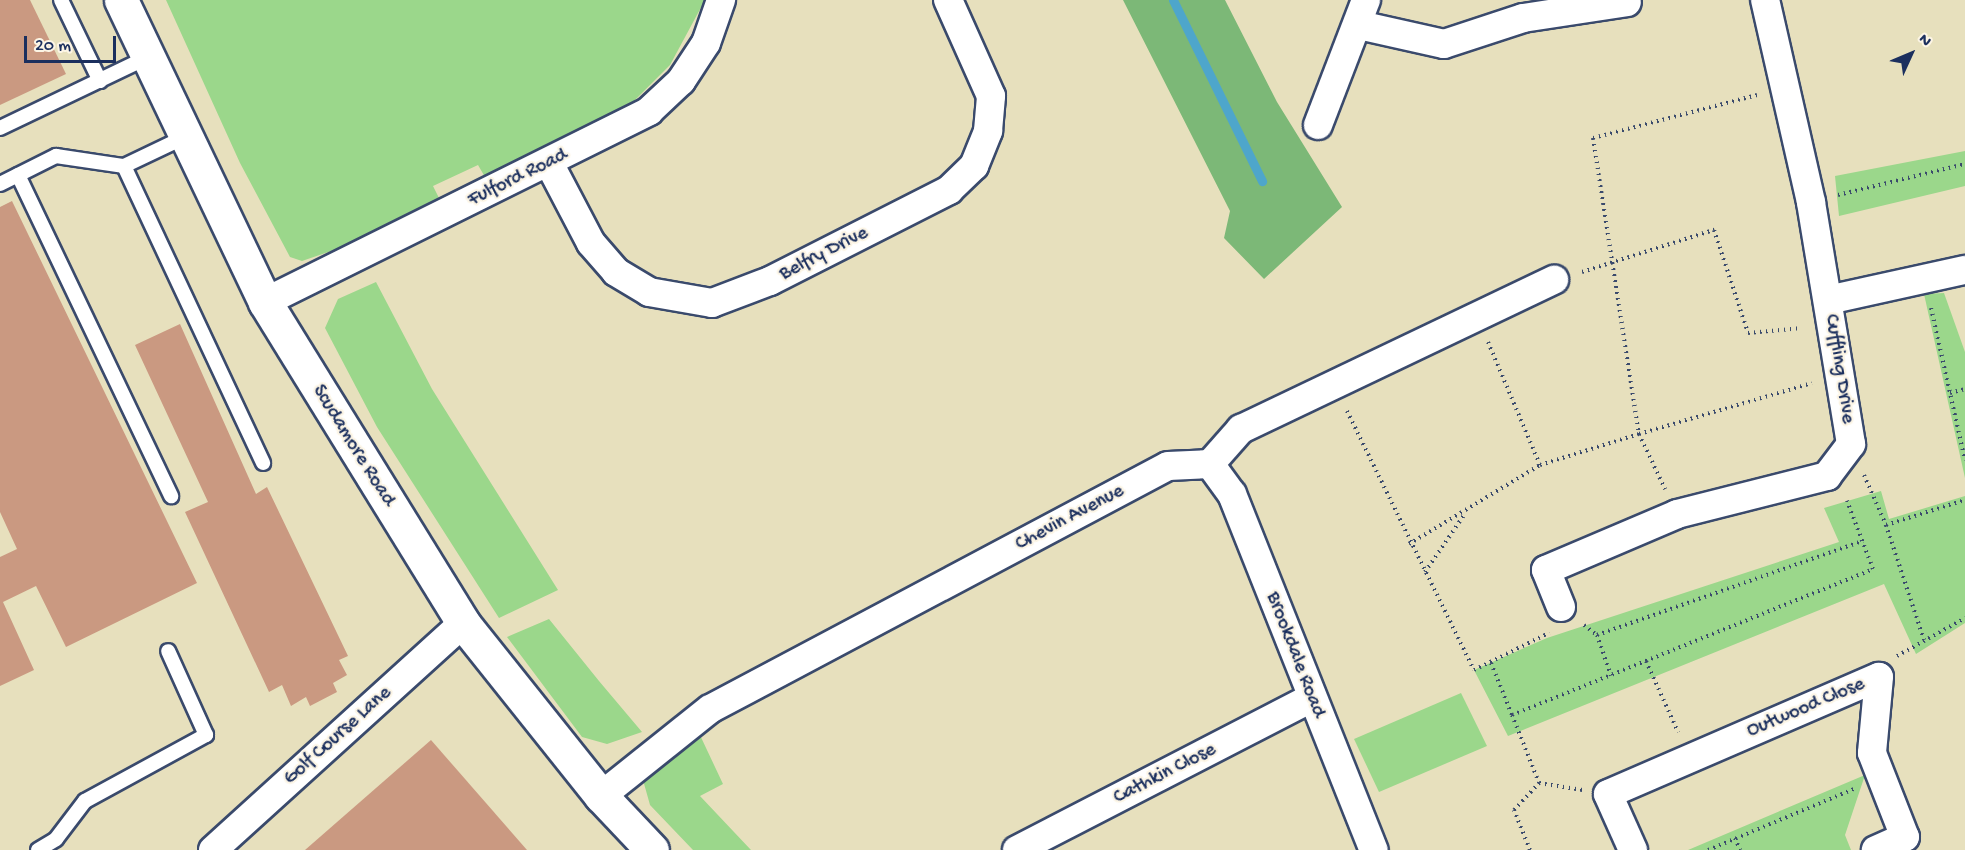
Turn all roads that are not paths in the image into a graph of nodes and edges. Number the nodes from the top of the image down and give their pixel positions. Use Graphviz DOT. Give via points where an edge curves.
graph roads {
  1 [pos="61,0"];
  2 [pos="121,0"];
  3 [pos="721,0"];
  4 [pos="948,0"];
  5 [pos="1764,0"];
  6 [pos="1627,2"];
  7 [pos="1362,13"];
  8 [pos="148,57"];
  9 [pos="100,81"];
  10 [pos="1318,125"];
  11 [pos="0,128"];
  12 [pos="187,136"];
  13 [pos="549,163"];
  14 [pos="124,166"];
  15 [pos="18,175"];
  16 [pos="0,183"];
  17 [pos="1965,270"];
  18 [pos="1554,280"];
  19 [pos="265,302"];
  20 [pos="1830,313"];
  21 [pos="263,463"];
  22 [pos="1210,464"];
  23 [pos="171,496"];
  24 [pos="1561,607"];
  25 [pos="463,623"];
  26 [pos="168,651"];
  27 [pos="1312,698"];
  28 [pos="601,796"];
  29 [pos="38,850"];
  30 [pos="213,850"];
  31 [pos="652,850"];
  32 [pos="1017,850"];
  33 [pos="1374,850"];
  34 [pos="1633,850"];
  35 [pos="1876,850"];
  1 -- 9 [label="lane"];
  2 -- 8 [label="street, Scudamore Road"];
  3 -- 13 [label="street, Fulford Road" via="706,43 681,81 649,111"];
  4 -- 13 [label="street, Belfry Drive" via="991,96 988,131 974,166 949,190 770,281 712,303 650,292 616,272 591,243"];
  5 -- 20 [label="street, Cuffling Drive" via="1811,202"];
  6 -- 7 [label="street" via="1524,18 1443,44"];
  7 -- 10 [label="street"];
  8 -- 9 [label="lane"];
  8 -- 12 [label="street, Scudamore Road"];
  9 -- 11 [label="lane"];
  12 -- 14 [label="lane"];
  12 -- 19 [label="street, Scudamore Road"];
  13 -- 19 [label="street, Fulford Road"];
  14 -- 15 [label="lane" via="56,156"];
  14 -- 21 [label="lane"];
  15 -- 16 [label="lane"];
  15 -- 23 [label="lane"];
  17 -- 20 [label="street" via="1925,279"];
  18 -- 22 [label="street" via="1241,429"];
  19 -- 25 [label="street, Scudamore Road"];
  20 -- 24 [label="street, Cuffling Drive" via="1842,374 1847,449 1827,476 1677,514 1546,570"];
  22 -- 27 [label="street, Brookdale Road" via="1232,494"];
  22 -- 28 [label="street, Chevin Avenue" via="1168,466 710,709"];
  25 -- 28 [label="street, Scudamore Road"];
  25 -- 30 [label="street, Golf Course Lane"];
  26 -- 29 [label="lane" via="206,735 85,801 56,839"];
  27 -- 32 [label="street, Cathkin Close"];
  27 -- 33 [label="street, Brookdale Road"];
  28 -- 31 [label="street, Scudamore Road"];
  34 -- 35 [label="street, Outwood Close" via="1608,794 1879,677 1872,753 1905,837"];
}
